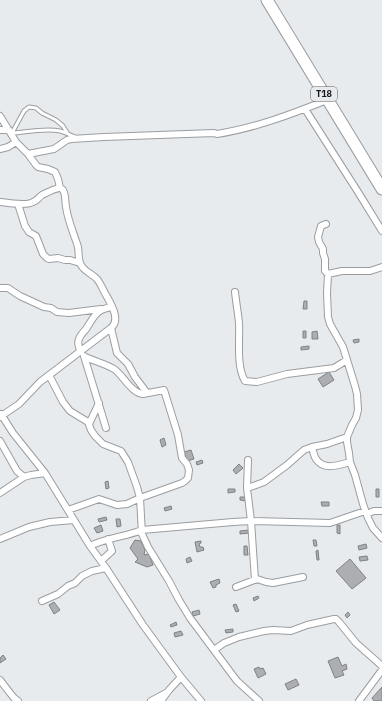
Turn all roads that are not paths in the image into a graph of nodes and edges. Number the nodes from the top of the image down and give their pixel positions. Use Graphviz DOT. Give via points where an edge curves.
graph roads {
  1 [pos="267,0"];
  2 [pos="328,100"];
  3 [pos="305,109"];
  4 [pos="0,116"];
  5 [pos="0,130"];
  6 [pos="10,132"];
  7 [pos="68,134"];
  8 [pos="78,139"];
  9 [pos="16,142"];
  10 [pos="0,149"];
  11 [pos="28,154"];
  12 [pos="60,188"];
  13 [pos="382,189"];
  14 [pos="0,202"];
  15 [pos="18,204"];
  16 [pos="326,224"];
  17 [pos="382,231"];
  18 [pos="80,263"];
  19 [pos="382,267"];
  20 [pos="328,274"];
  21 [pos="0,288"];
  22 [pos="235,292"];
  23 [pos="112,307"];
  24 [pos="101,309"];
  25 [pos="111,328"];
  26 [pos="83,353"];
  27 [pos="347,360"];
  28 [pos="49,375"];
  29 [pos="147,393"];
  30 [pos="99,403"];
  31 [pos="1,415"];
  32 [pos="89,424"];
  33 [pos="106,428"];
  34 [pos="347,437"];
  35 [pos="0,441"];
  36 [pos="312,447"];
  37 [pos="248,460"];
  38 [pos="350,462"];
  39 [pos="45,474"];
  40 [pos="24,477"];
  41 [pos="247,488"];
  42 [pos="0,493"];
  43 [pos="140,498"];
  44 [pos="68,510"];
  45 [pos="365,511"];
  46 [pos="382,511"];
  47 [pos="74,520"];
  48 [pos="251,521"];
  49 [pos="142,530"];
  50 [pos="382,538"];
  51 [pos="0,539"];
  52 [pos="108,539"];
  53 [pos="90,546"];
  54 [pos="101,560"];
  55 [pos="106,568"];
  56 [pos="303,577"];
  57 [pos="254,580"];
  58 [pos="236,587"];
  59 [pos="42,601"];
  60 [pos="214,650"];
  61 [pos="382,666"];
  62 [pos="382,670"];
  63 [pos="181,677"];
  64 [pos="0,680"];
  65 [pos="167,692"];
  66 [pos="18,701"];
  67 [pos="150,701"];
  68 [pos="161,701"];
  69 [pos="201,701"];
  70 [pos="259,701"];
  71 [pos="359,701"];
  1 -- 2 [label="highway, T18"];
  2 -- 3 [label="street"];
  2 -- 13 [label="highway, T18"];
  3 -- 8 [label="street" via="255,126 217,134"];
  3 -- 17 [label="street"];
  4 -- 6 [label="street"];
  5 -- 6 [label="street"];
  6 -- 7 [label="lane" via="52,130"];
  6 -- 7 [label="lane" via="24,111 31,107 60,123"];
  6 -- 9 [label="street"];
  7 -- 8 [label="lane"];
  8 -- 11 [label="street" via="67,140 54,149"];
  9 -- 10 [label="street"];
  9 -- 11 [label="street"];
  11 -- 12 [label="street" via="36,166 55,172"];
  12 -- 15 [label="street" via="42,195 31,204"];
  12 -- 18 [label="street" via="65,195 67,215"];
  14 -- 15 [label="street"];
  15 -- 18 [label="street" via="25,226 36,236 44,256"];
  16 -- 20 [label="street" via="321,226 318,237 323,249 325,271"];
  18 -- 23 [label="street" via="94,276"];
  19 -- 20 [label="street" via="370,271"];
  20 -- 27 [label="street" via="330,324"];
  21 -- 24 [label="street" via="8,288 57,312"];
  22 -- 27 [label="street" via="239,352 242,376 246,381 257,382 287,374 334,368"];
  23 -- 24 [label="street"];
  23 -- 25 [label="street" via="116,319 115,325"];
  24 -- 26 [label="street" via="79,338 78,343"];
  25 -- 26 [label="street"];
  25 -- 29 [label="street" via="117,353 128,364"];
  26 -- 28 [label="street"];
  26 -- 29 [label="street" via="114,369 139,394"];
  26 -- 30 [label="street"];
  27 -- 34 [label="street" via="356,386 358,410"];
  28 -- 31 [label="street" via="19,404"];
  28 -- 32 [label="street" via="70,411"];
  29 -- 43 [label="street" via="164,391 178,435 182,458 189,472 187,479 182,483"];
  30 -- 32 [label="street"];
  30 -- 33 [label="street"];
  31 -- 39 [label="street"];
  32 -- 43 [label="street" via="101,442 119,450 125,457"];
  34 -- 36 [label="street"];
  34 -- 38 [label="street"];
  35 -- 40 [label="street" via="17,471"];
  36 -- 38 [label="street" via="316,459 324,465 333,467"];
  36 -- 41 [label="street" via="304,450 264,482"];
  37 -- 41 [label="street"];
  38 -- 45 [label="street"];
  39 -- 40 [label="street"];
  39 -- 44 [label="street"];
  40 -- 42 [label="street"];
  41 -- 48 [label="street"];
  43 -- 44 [label="street" via="118,505 99,499"];
  43 -- 49 [label="street"];
  44 -- 47 [label="street"];
  45 -- 46 [label="street"];
  45 -- 48 [label="street" via="330,523"];
  45 -- 50 [label="street" via="373,528"];
  47 -- 51 [label="street" via="50,522"];
  47 -- 53 [label="street"];
  48 -- 49 [label="street"];
  48 -- 57 [label="street"];
  49 -- 52 [label="street"];
  49 -- 60 [label="street" via="148,547 179,600"];
  52 -- 53 [label="street"];
  52 -- 54 [label="street" via="112,551"];
  53 -- 54 [label="street"];
  54 -- 55 [label="street"];
  55 -- 59 [label="street" via="82,576 58,594"];
  55 -- 63 [label="street"];
  56 -- 57 [label="street" via="273,582"];
  57 -- 58 [label="street"];
  60 -- 61 [label="street" via="239,637 264,631 290,631 334,618 356,643"];
  60 -- 70 [label="street" via="237,681"];
  62 -- 71 [label="street"];
  63 -- 65 [label="street"];
  63 -- 69 [label="street"];
  64 -- 66 [label="street"];
  65 -- 67 [label="street"];
  65 -- 68 [label="street"];
}
